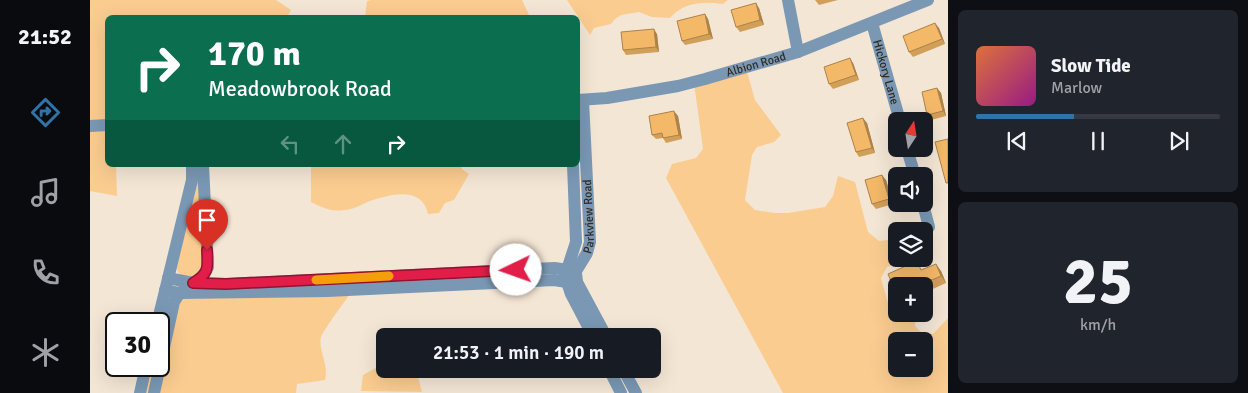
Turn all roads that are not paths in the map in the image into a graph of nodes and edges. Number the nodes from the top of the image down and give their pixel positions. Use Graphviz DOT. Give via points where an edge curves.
graph roads {
  1 [pos="788,0"];
  2 [pos="928,0"];
  3 [pos="872,23"];
  4 [pos="798,52"];
  5 [pos="580,100"];
  6 [pos="897,112"];
  7 [pos="105,125"];
  8 [pos="90,126"];
  9 [pos="192,167"];
  10 [pos="203,167"];
  11 [pos="572,167"];
  12 [pos="571,276"];
  13 [pos="193,283"];
  14 [pos="166,284"];
  15 [pos="179,293"];
  16 [pos="160,312"];
  17 [pos="589,328"];
  18 [pos="601,328"];
  19 [pos="144,377"];
  20 [pos="614,378"];
  21 [pos="628,378"];
  22 [pos="140,393"];
  23 [pos="154,393"];
  24 [pos="621,393"];
  25 [pos="636,393"];
  1 -- 4 [label="street"];
  2 -- 3 [label="street, Albion Road"];
  3 -- 4 [label="street, Albion Road"];
  3 -- 6 [label="street, Hickory Lane"];
  4 -- 5 [label="street, Albion Road" via="678,86"];
  5 -- 12 [label="street, Parkview Road" via="590,242 587,253"];
  7 -- 8 [label="street"];
  9 -- 14 [label="street" via="192,180"];
  10 -- 13 [label="street" via="208,267 204,277"];
  11 -- 12 [label="street, Parkview Road" via="576,242"];
  12 -- 13 [label="street" via="554,268"];
  12 -- 15 [label="street" via="554,280 327,291"];
  12 -- 17 [label="street"];
  12 -- 18 [label="street"];
  13 -- 14 [label="street"];
  13 -- 15 [label="street"];
  14 -- 15 [label="street"];
  14 -- 16 [label="street"];
  15 -- 23 [label="street" via="174,302"];
  19 -- 22 [label="street"];
  20 -- 24 [label="street"];
  21 -- 25 [label="street"];
}
